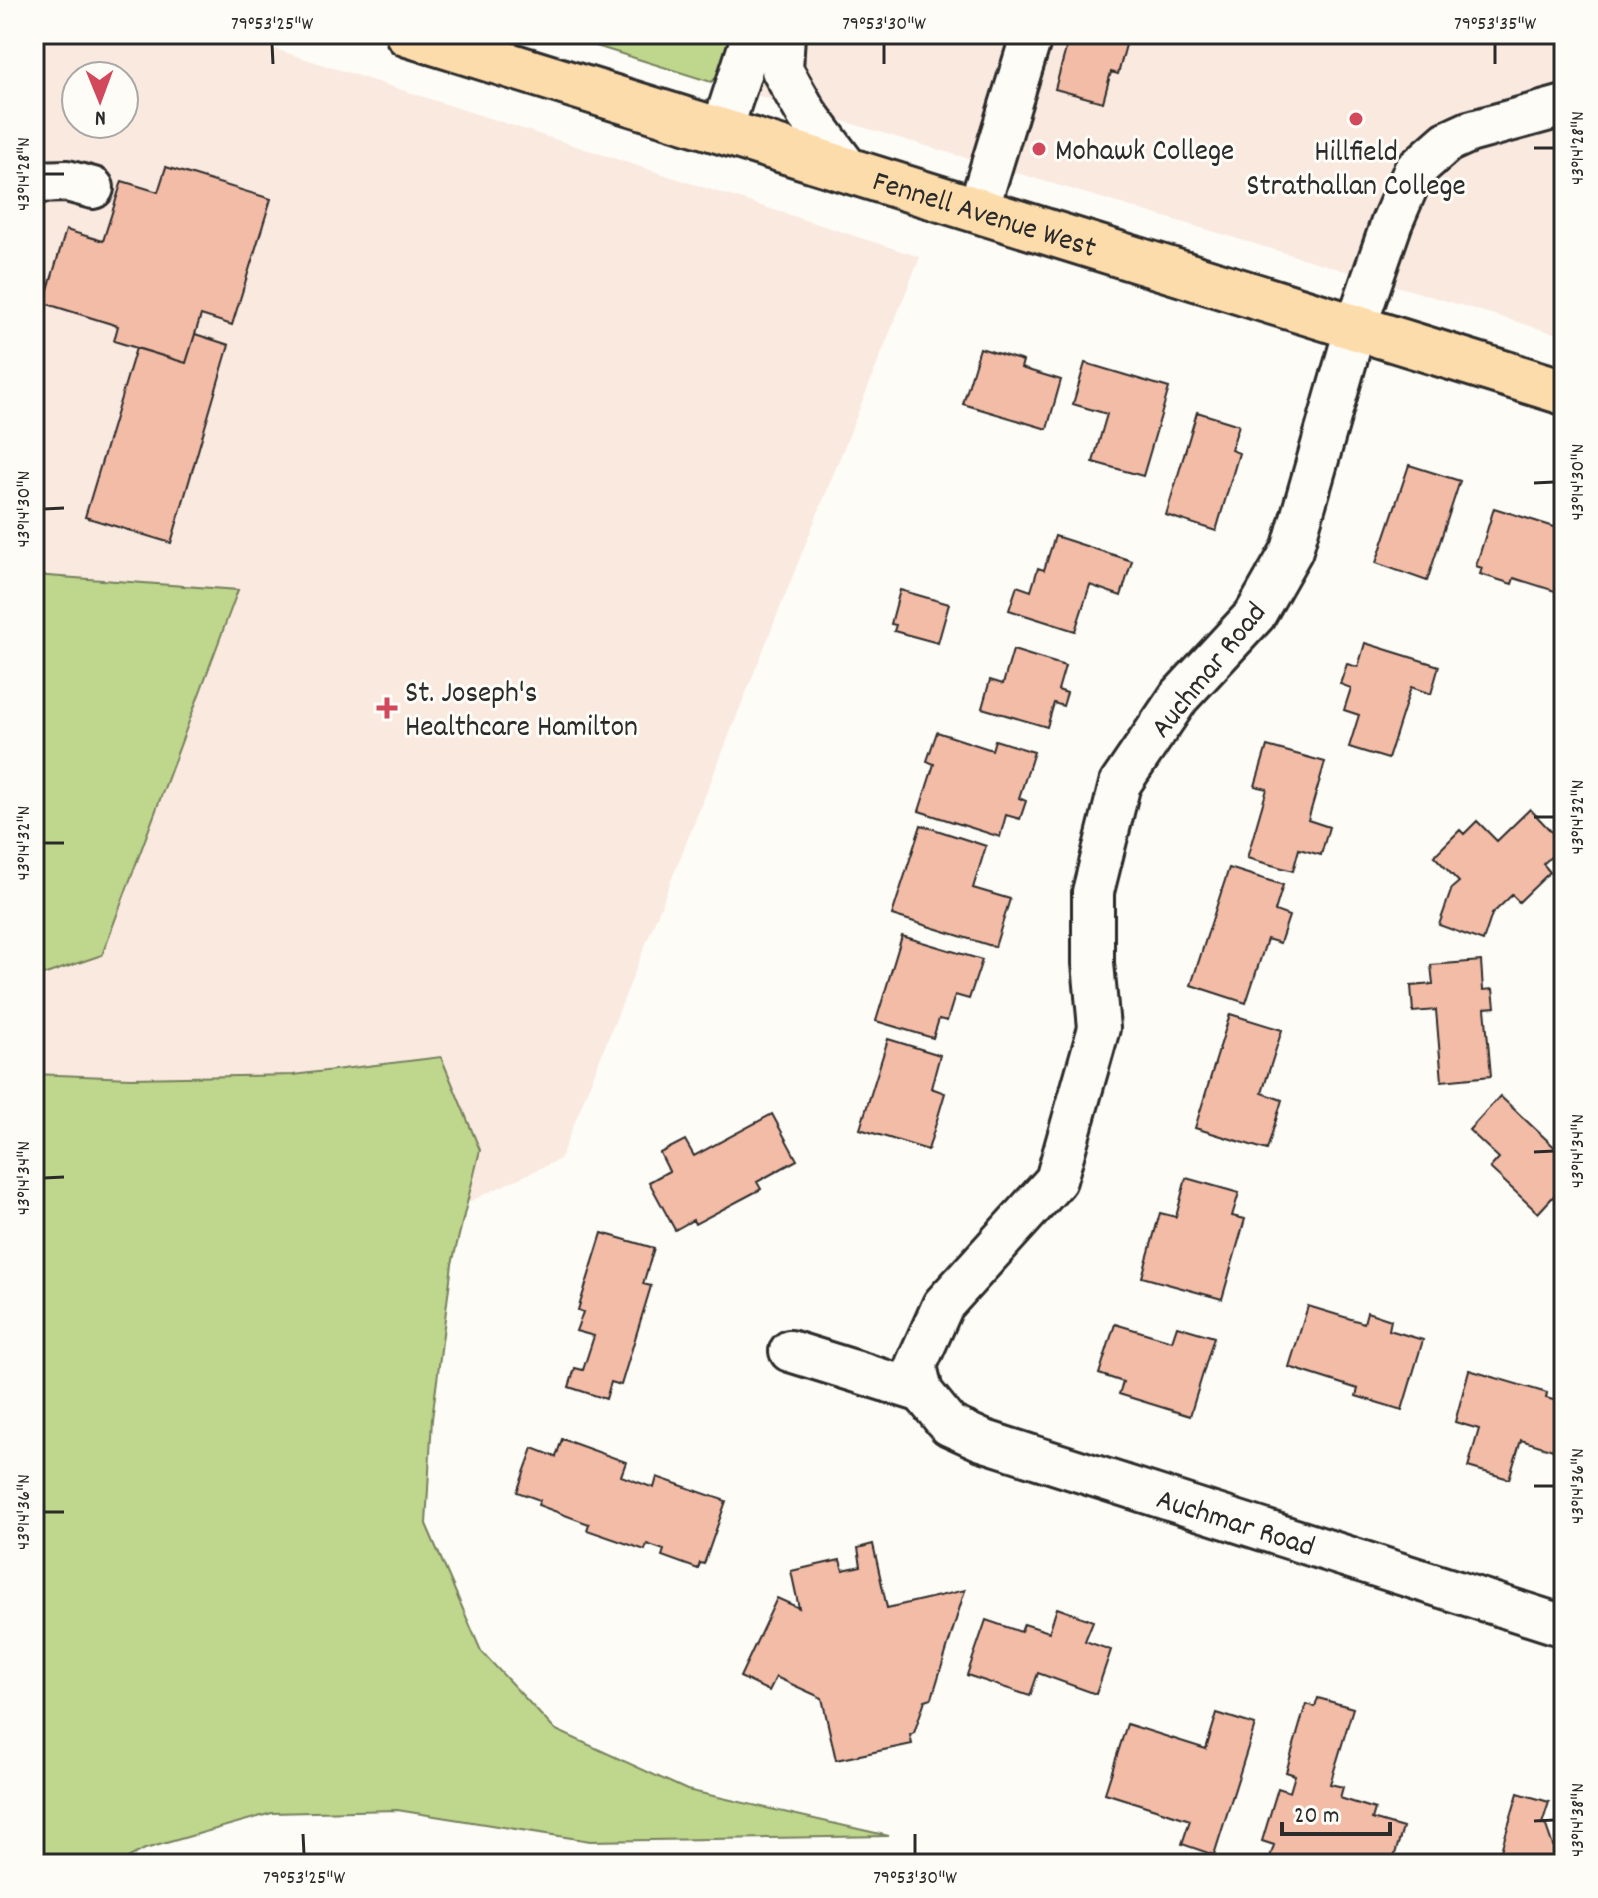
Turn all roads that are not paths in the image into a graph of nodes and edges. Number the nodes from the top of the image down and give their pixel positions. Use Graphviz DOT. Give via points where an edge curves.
graph roads {
  1 [pos="408,34"];
  2 [pos="753,34"];
  3 [pos="784,34"];
  4 [pos="1032,34"];
  5 [pos="1564,106"];
  6 [pos="722,130"];
  7 [pos="848,169"];
  8 [pos="34,182"];
  9 [pos="93,188"];
  10 [pos="978,210"];
  11 [pos="1356,326"];
  12 [pos="1564,392"];
  13 [pos="790,1351"];
  14 [pos="922,1392"];
  15 [pos="1564,1626"];
  1 -- 6 [label="main road, Fennell Avenue West"];
  2 -- 6 [label="street"];
  3 -- 7 [label="street" via="782,70"];
  4 -- 10 [label="street"];
  5 -- 11 [label="street, Auchmar Road" via="1469,132 1427,157 1403,192"];
  6 -- 7 [label="main road, Fennell Avenue West"];
  7 -- 10 [label="main road, Fennell Avenue West"];
  8 -- 9 [label="street" via="67,181"];
  10 -- 11 [label="main road, Fennell Avenue West"];
  11 -- 12 [label="main road, Fennell Avenue West"];
  11 -- 14 [label="street, Auchmar Road" via="1292,550 1255,615 1179,697 1120,784 1093,892 1099,1028 1056,1180 943,1305 916,1365"];
  13 -- 14 [label="street"];
  14 -- 15 [label="street, Auchmar Road" via="949,1425 982,1440"];
}
